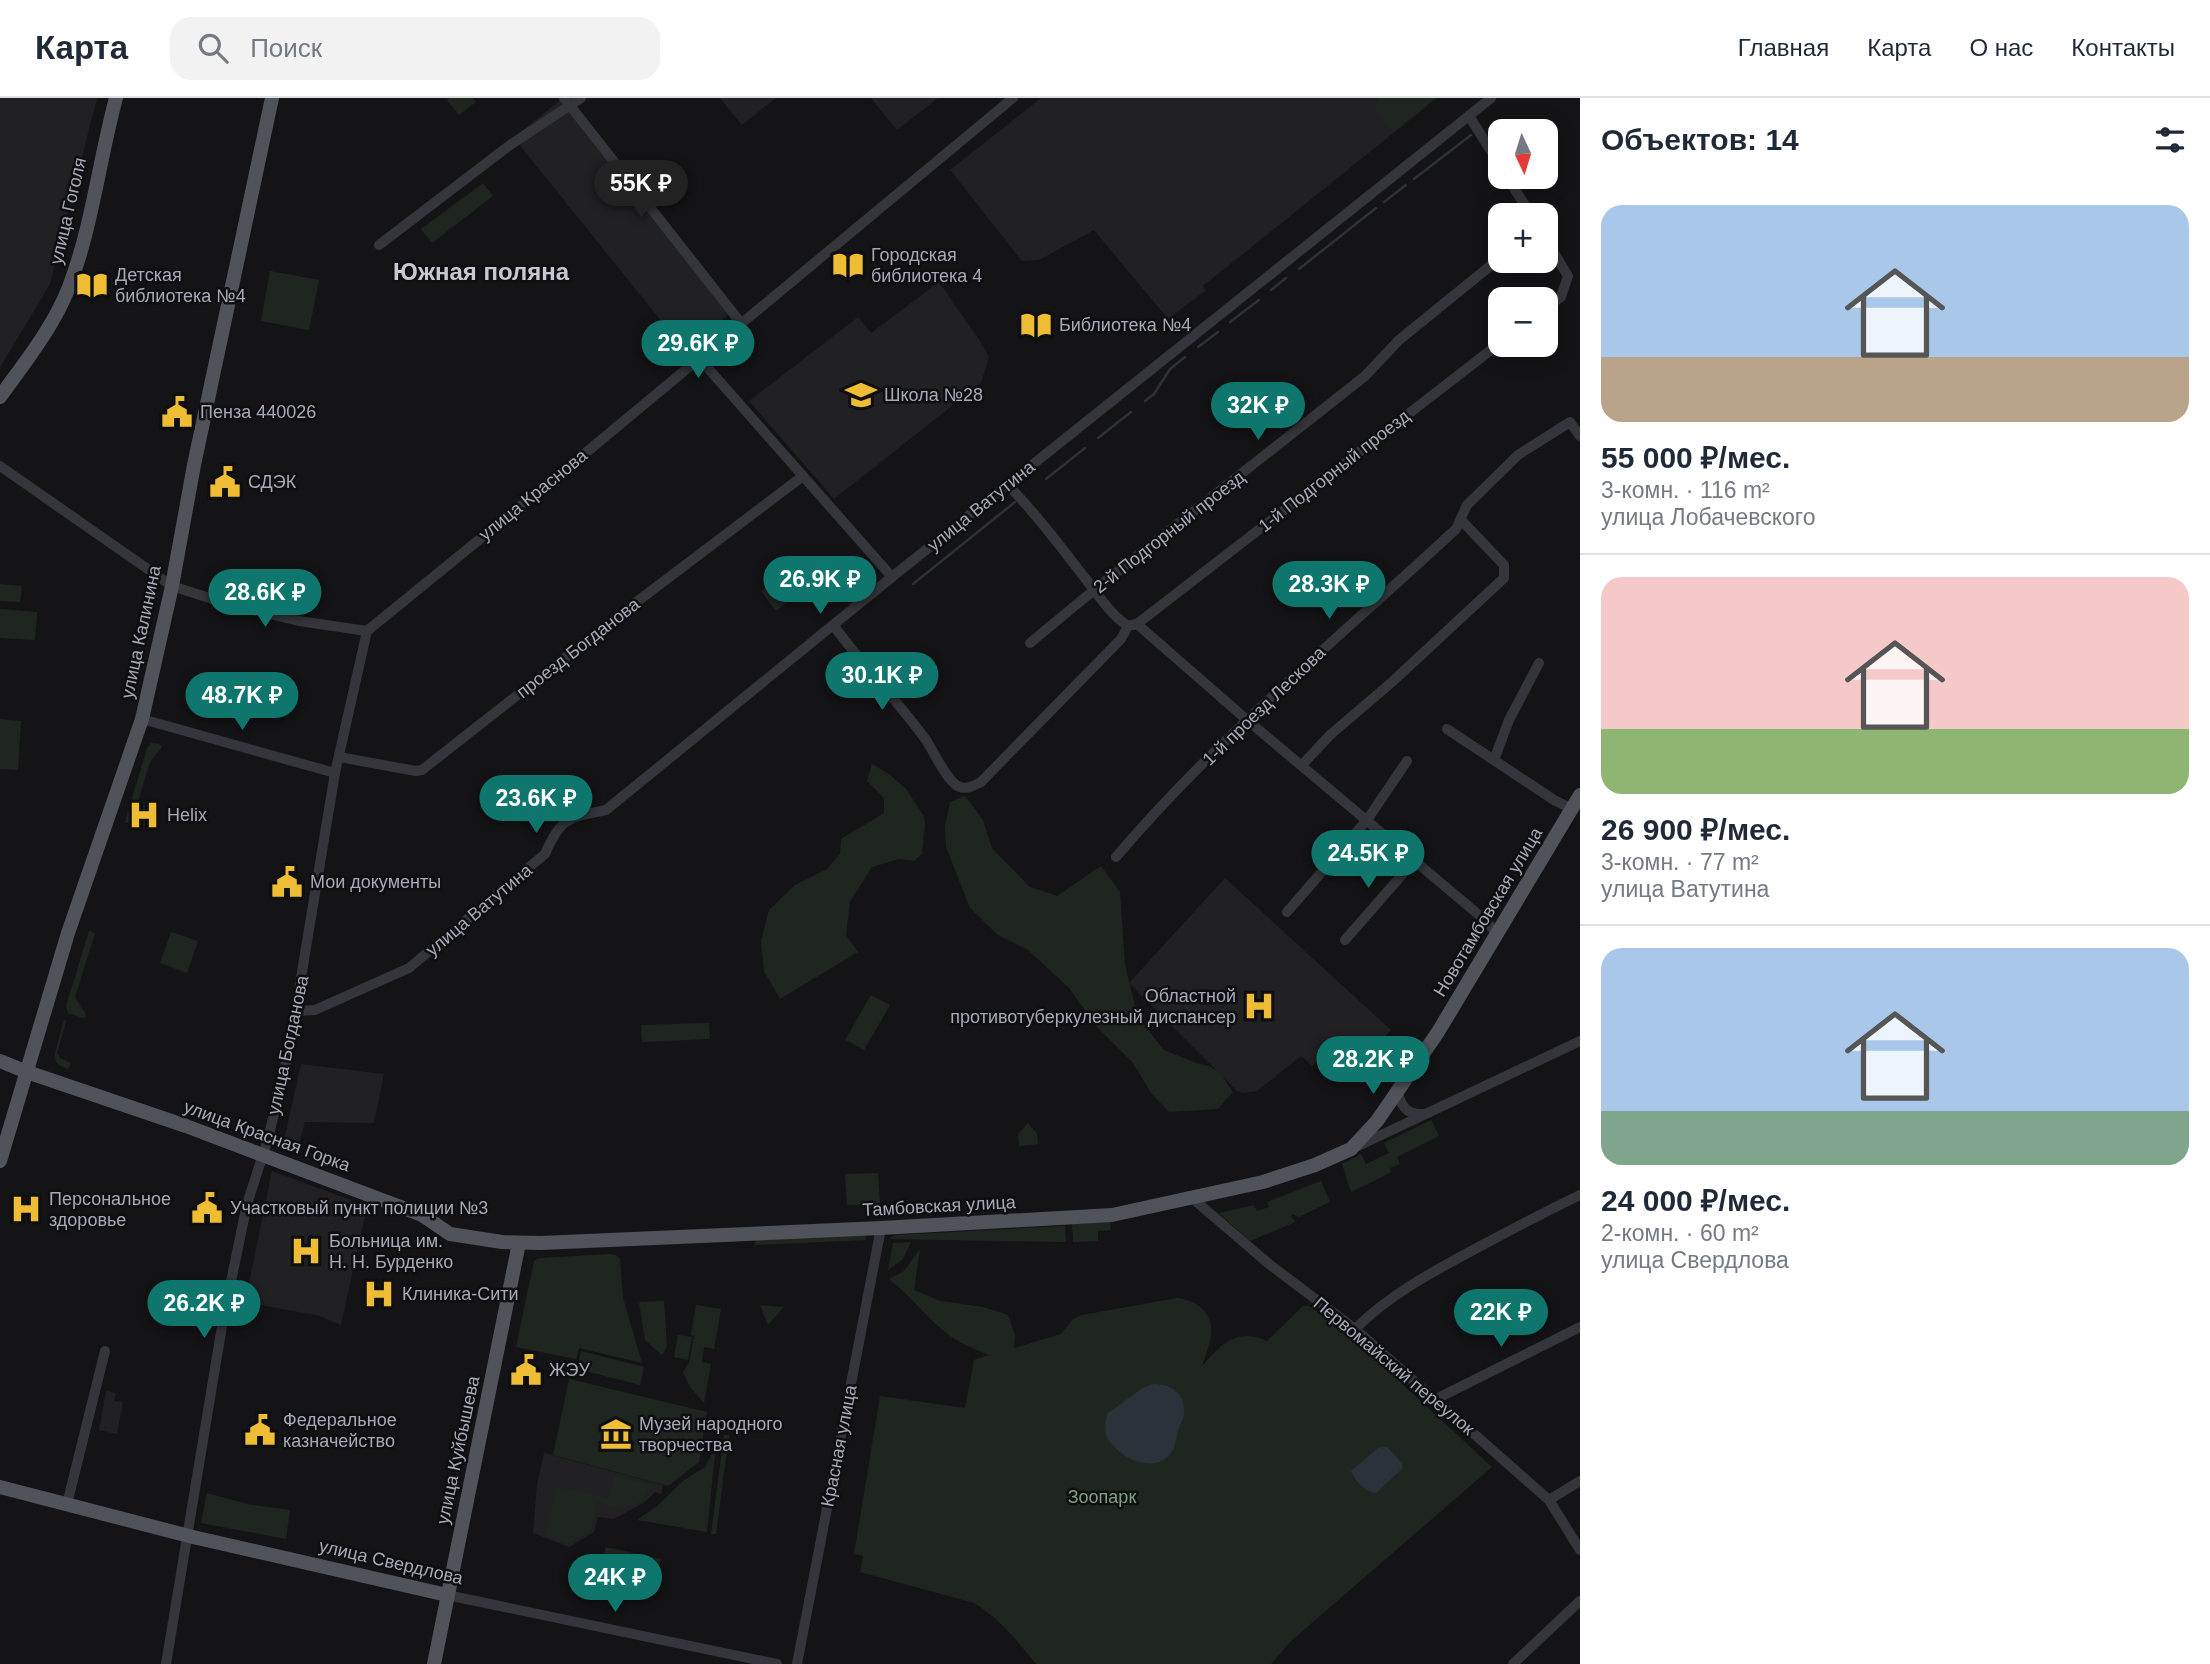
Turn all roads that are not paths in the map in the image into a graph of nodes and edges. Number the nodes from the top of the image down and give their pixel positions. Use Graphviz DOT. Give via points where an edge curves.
graph roads {
  1 [pos="116,98"];
  2 [pos="272,98"];
  3 [pos="581,98"];
  4 [pos="1013,98"];
  5 [pos="1491,98"];
  6 [pos="568,102"];
  7 [pos="1469,116"];
  8 [pos="1488,146"];
  9 [pos="379,246"];
  10 [pos="1558,260"];
  11 [pos="1488,268"];
  12 [pos="1558,299"];
  13 [pos="741,323"];
  14 [pos="1488,352"];
  15 [pos="699,358"];
  16 [pos="0,397"];
  17 [pos="1580,436"];
  18 [pos="0,466"];
  19 [pos="803,476"];
  20 [pos="1008,485"];
  21 [pos="1461,520"];
  22 [pos="892,577"];
  23 [pos="172,586"];
  24 [pos="1094,590"];
  25 [pos="1133,625"];
  26 [pos="834,626"];
  27 [pos="367,631"];
  28 [pos="1030,643"];
  29 [pos="1539,663"];
  30 [pos="142,719"];
  31 [pos="1247,720"];
  32 [pos="1447,729"];
  33 [pos="339,757"];
  34 [pos="1494,760"];
  35 [pos="1407,761"];
  36 [pos="1302,765"];
  37 [pos="335,774"];
  38 [pos="1580,794"];
  39 [pos="1572,809"];
  40 [pos="1367,820"];
  41 [pos="1116,857"];
  42 [pos="1415,860"];
  43 [pos="1287,912"];
  44 [pos="1498,934"];
  45 [pos="1345,940"];
  46 [pos="297,1011"];
  47 [pos="1580,1041"];
  48 [pos="0,1061"];
  49 [pos="27,1072"];
  50 [pos="1398,1091"];
  51 [pos="1426,1113"];
  52 [pos="1351,1149"];
  53 [pos="263,1156"];
  54 [pos="0,1161"];
  55 [pos="1580,1195"];
  56 [pos="1192,1198"];
  57 [pos="881,1228"];
  58 [pos="519,1243"];
  59 [pos="1580,1327"];
  60 [pos="1355,1329"];
  61 [pos="105,1351"];
  62 [pos="1436,1399"];
  63 [pos="1580,1481"];
  64 [pos="0,1487"];
  65 [pos="1549,1500"];
  66 [pos="67,1504"];
  67 [pos="188,1535"];
  68 [pos="1580,1549"];
  69 [pos="447,1595"];
  70 [pos="1580,1601"];
  71 [pos="166,1664"];
  72 [pos="435,1664"];
  73 [pos="776,1664"];
  74 [pos="797,1664"];
  75 [pos="1513,1664"];
  1 -- 16 [label="main road, улица Гоголя" via="68,289 50,326"];
  2 -- 23 [label="main road, улица Калинина"];
  3 -- 6 [label="street"];
  4 -- 13 [label="street, улица Краснова"];
  5 -- 7 [label="street, улица Ватутина"];
  6 -- 9 [label="street"];
  6 -- 13 [label="street"];
  7 -- 8 [label="street"];
  7 -- 20 [label="street, улица Ватутина"];
  10 -- 12 [label="street" via="1568,276"];
  11 -- 24 [label="street, 2-й Подгорный проезд" via="1399,340 1365,376"];
  13 -- 15 [label="street, улица Краснова"];
  14 -- 25 [label="street, 1-й Подгорный проезд"];
  15 -- 19 [label="street"];
  15 -- 27 [label="street, улица Краснова"];
  17 -- 21 [label="street, 1-й проезд Лескова" via="1570,422 1518,455 1467,505"];
  18 -- 23 [label="street"];
  19 -- 22 [label="street"];
  19 -- 33 [label="street, проезд Богданова" via="422,770"];
  20 -- 22 [label="street, улица Ватутина"];
  20 -- 24 [label="street"];
  21 -- 31 [label="street, 1-й проезд Лескова"];
  21 -- 36 [label="street" via="1504,565 1504,578"];
  22 -- 26 [label="street, улица Ватутина"];
  23 -- 27 [label="street" via="299,621"];
  23 -- 30 [label="main road, улица Калинина"];
  24 -- 25 [label="street" via="1122,622"];
  24 -- 28 [label="street, 2-й Подгорный проезд"];
  25 -- 26 [label="street, 1-й Подгорный проезд" via="981,782 967,788 954,784 926,740"];
  25 -- 31 [label="street"];
  26 -- 46 [label="street, улица Ватутина" via="606,810 572,817 554,833 545,854 409,968 315,1010"];
  27 -- 33 [label="street, улица Богданова"];
  29 -- 34 [label="street" via="1511,715"];
  30 -- 37 [label="street"];
  30 -- 49 [label="main road, улица Калинина" via="81,893"];
  31 -- 36 [label="street"];
  31 -- 41 [label="street, 1-й проезд Лескова" via="1156,810"];
  32 -- 34 [label="street"];
  33 -- 37 [label="street, улица Богданова"];
  34 -- 39 [label="street"];
  35 -- 40 [label="street"];
  36 -- 40 [label="street"];
  37 -- 46 [label="street, улица Богданова"];
  38 -- 39 [label="main road, Новотамбовская улица"];
  39 -- 44 [label="main road, Новотамбовская улица"];
  40 -- 42 [label="street"];
  40 -- 43 [label="street"];
  42 -- 44 [label="street"];
  42 -- 45 [label="street"];
  44 -- 50 [label="main road, Новотамбовская улица"];
  46 -- 53 [label="street, улица Богданова"];
  47 -- 51 [label="street"];
  48 -- 49 [label="main road, улица Красная Горка"];
  49 -- 53 [label="main road, улица Красная Горка"];
  49 -- 54 [label="main road, улица Калинина"];
  50 -- 51 [label="street" via="1404,1109"];
  50 -- 52 [label="main road, Новотамбовская улица"];
  51 -- 52 [label="street"];
  52 -- 56 [label="main road, Тамбовская улица" via="1263,1182"];
  53 -- 58 [label="main road, улица Красная Горка" via="422,1215 450,1234"];
  53 -- 67 [label="street, улица Богданова" via="247,1204 223,1320"];
  55 -- 60 [label="street" via="1444,1265 1394,1296"];
  56 -- 57 [label="main road, Тамбовская улица" via="1111,1215"];
  56 -- 60 [label="street, Первомайский переулок"];
  57 -- 58 [label="main road, Тамбовская улица"];
  57 -- 74 [label="street, Красная улица"];
  58 -- 69 [label="main road, улица Куйбышева"];
  59 -- 62 [label="street"];
  60 -- 62 [label="street, Первомайский переулок"];
  61 -- 66 [label="street"];
  62 -- 65 [label="street, Первомайский переулок"];
  63 -- 65 [label="street"];
  64 -- 66 [label="main road, улица Свердлова"];
  65 -- 68 [label="street, Первомайский переулок"];
  66 -- 67 [label="main road, улица Свердлова"];
  67 -- 69 [label="main road, улица Свердлова"];
  67 -- 71 [label="street, улица Богданова"];
  69 -- 72 [label="main road, улица Куйбышева"];
  69 -- 73 [label="street, улица Свердлова"];
  70 -- 75 [label="street"];
}
